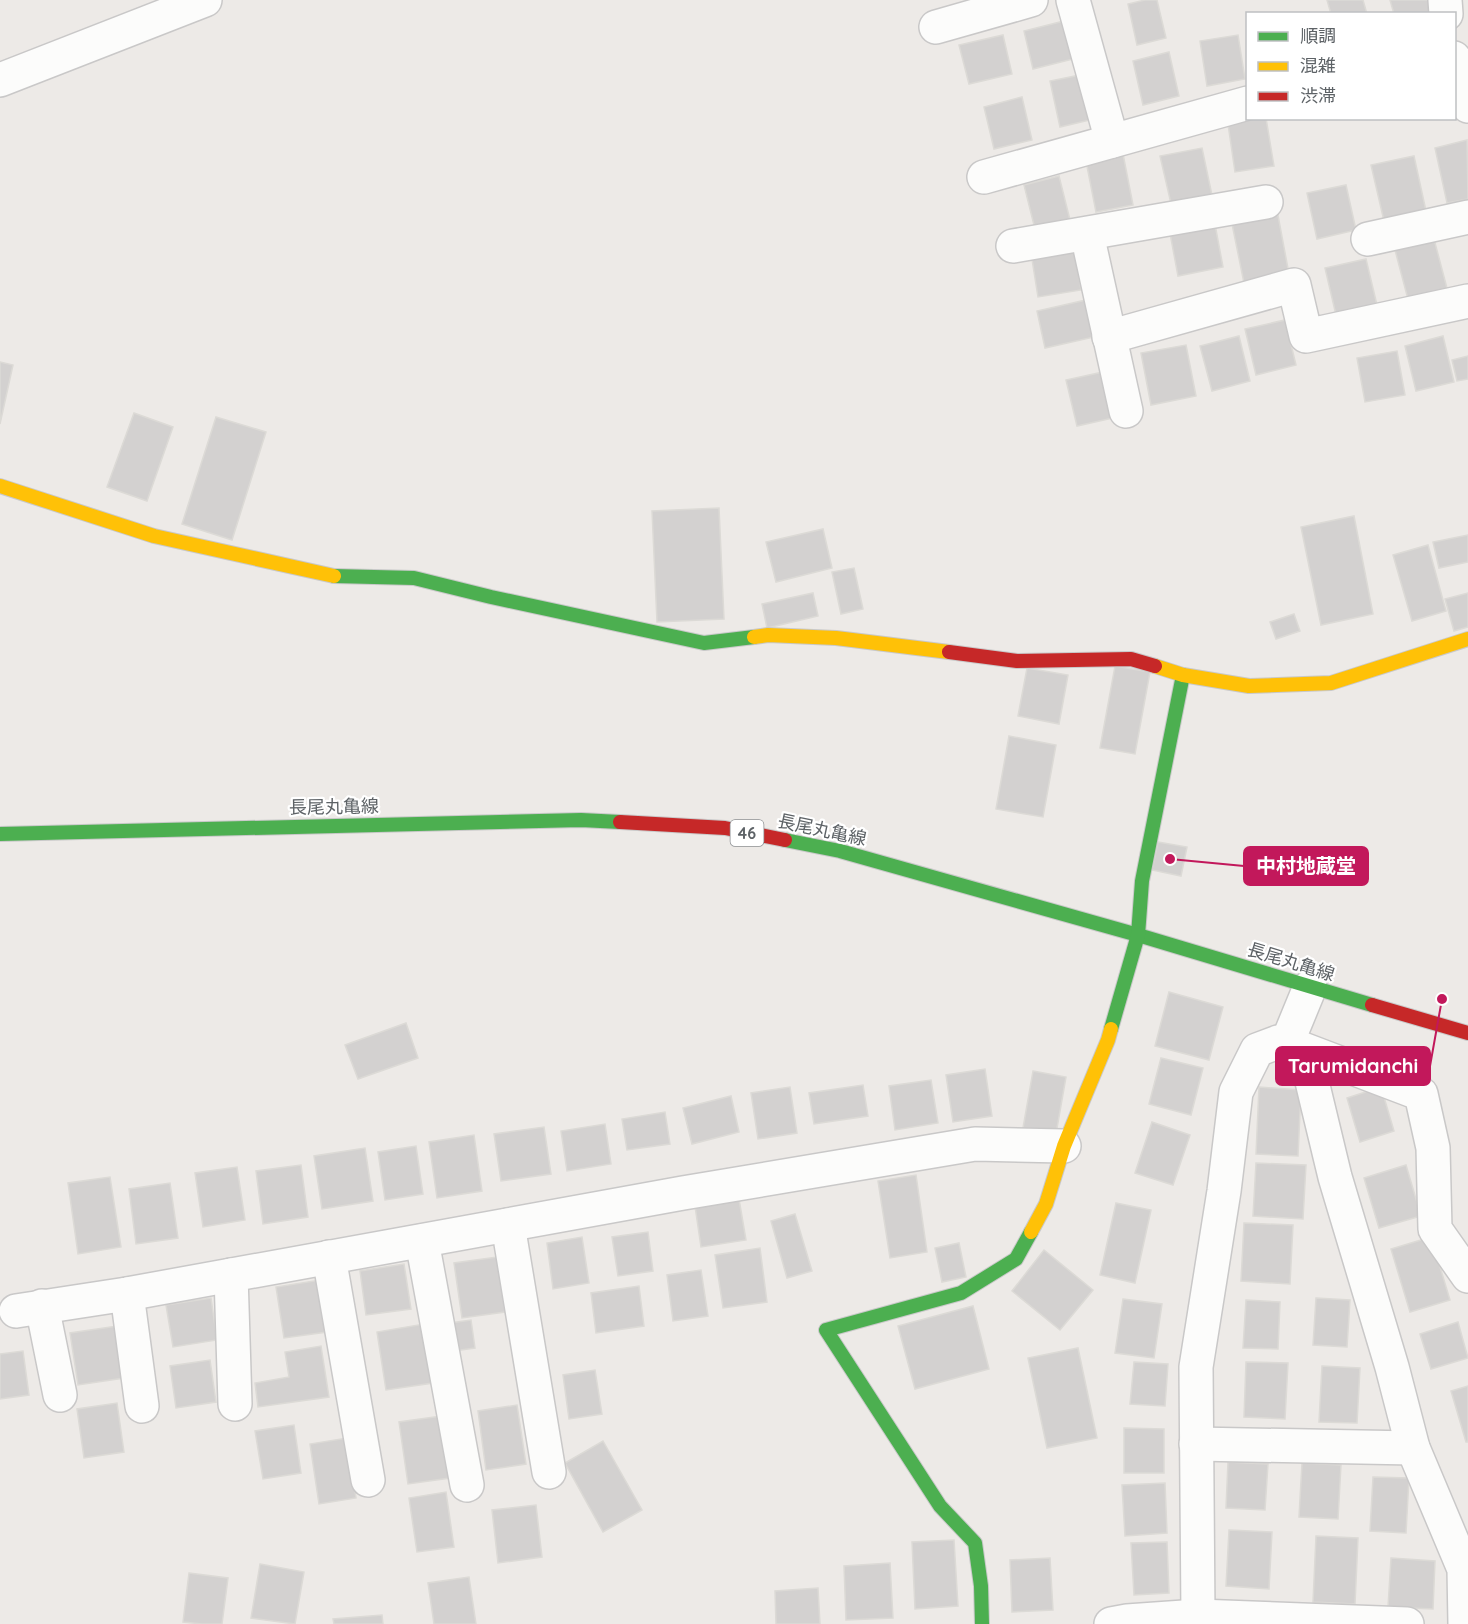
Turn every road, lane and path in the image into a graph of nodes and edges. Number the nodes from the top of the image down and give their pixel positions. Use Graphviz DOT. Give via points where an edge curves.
graph roads {
  1 [pos="205,0"];
  2 [pos="1031,0"];
  3 [pos="1073,0"];
  4 [pos="936,27"];
  5 [pos="1456,62"];
  6 [pos="0,80"];
  7 [pos="1246,104"];
  8 [pos="1468,106"];
  9 [pos="1112,141"];
  10 [pos="984,177"];
  11 [pos="1266,202"];
  12 [pos="1468,217"];
  13 [pos="1087,234"];
  14 [pos="1368,239"];
  15 [pos="1013,246"];
  16 [pos="1468,301"];
  17 [pos="1109,337"];
  18 [pos="1126,411"];
  19 [pos="0,486"];
  20 [pos="1468,639"];
  21 [pos="1183,675"];
  22 [pos="0,834"];
  23 [pos="1138,934"];
  24 [pos="1310,987"];
  25 [pos="1468,1033"];
  26 [pos="1287,1043"];
  27 [pos="1064,1146"];
  28 [pos="508,1225"];
  29 [pos="422,1241"];
  30 [pos="329,1257"];
  31 [pos="231,1275"];
  32 [pos="1468,1276"];
  33 [pos="127,1294"];
  34 [pos="60,1395"];
  35 [pos="235,1404"];
  36 [pos="142,1406"];
  37 [pos="1196,1444"];
  38 [pos="1413,1448"];
  39 [pos="549,1472"];
  40 [pos="368,1480"];
  41 [pos="467,1485"];
  42 [pos="1466,1569"];
  43 [pos="1198,1616"];
  44 [pos="1305,1622"];
  45 [pos="1122,1623"];
  46 [pos="982,1624"];
  47 [pos="1407,1624"];
  48 [pos="1465,1624"];
  1 -- 6 [label="street"];
  2 -- 4 [label="street"];
  3 -- 9 [label="street"];
  5 -- 8 [label="street"];
  7 -- 9 [label="street"];
  9 -- 10 [label="street"];
  11 -- 13 [label="street"];
  12 -- 14 [label="street"];
  13 -- 15 [label="street"];
  13 -- 17 [label="street"];
  16 -- 17 [label="street" via="1306,336 1294,285"];
  17 -- 18 [label="street"];
  19 -- 21 [label="street" via="154,536 332,576 414,578 704,643 768,635 836,638 1017,661 1131,658"];
  20 -- 21 [label="street" via="1331,683 1249,686"];
  21 -- 23 [label="street" via="1142,881"];
  22 -- 23 [label="street, 長尾丸亀線 / 46" via="581,820 725,828 840,851"];
  23 -- 24 [label="street, 長尾丸亀線 / 46"];
  23 -- 27 [label="street" via="1108,1040"];
  24 -- 25 [label="street, 長尾丸亀線 / 46"];
  24 -- 26 [label="street"];
  26 -- 32 [label="street" via="1421,1094 1433,1148 1436,1229"];
  26 -- 37 [label="street" via="1278,1042 1257,1050 1236,1092 1196,1367"];
  26 -- 38 [label="street" via="1308,1065 1335,1177"];
  27 -- 28 [label="street" via="975,1144"];
  27 -- 46 [label="street" via="1046,1204 1016,1258 961,1293 826,1330 940,1506 975,1543"];
  28 -- 29 [label="street"];
  28 -- 39 [label="street"];
  29 -- 30 [label="street"];
  29 -- 41 [label="street"];
  30 -- 31 [label="street"];
  30 -- 40 [label="street"];
  31 -- 33 [label="street"];
  31 -- 35 [label="street"];
  33 -- 34 [label="street" via="29,1309"];
  33 -- 36 [label="street"];
  37 -- 38 [label="street"];
  37 -- 43 [label="street"];
  38 -- 42 [label="street"];
  42 -- 48 [label="street"];
  43 -- 44 [label="street"];
  43 -- 45 [label="street"];
  44 -- 47 [label="street"];
}
